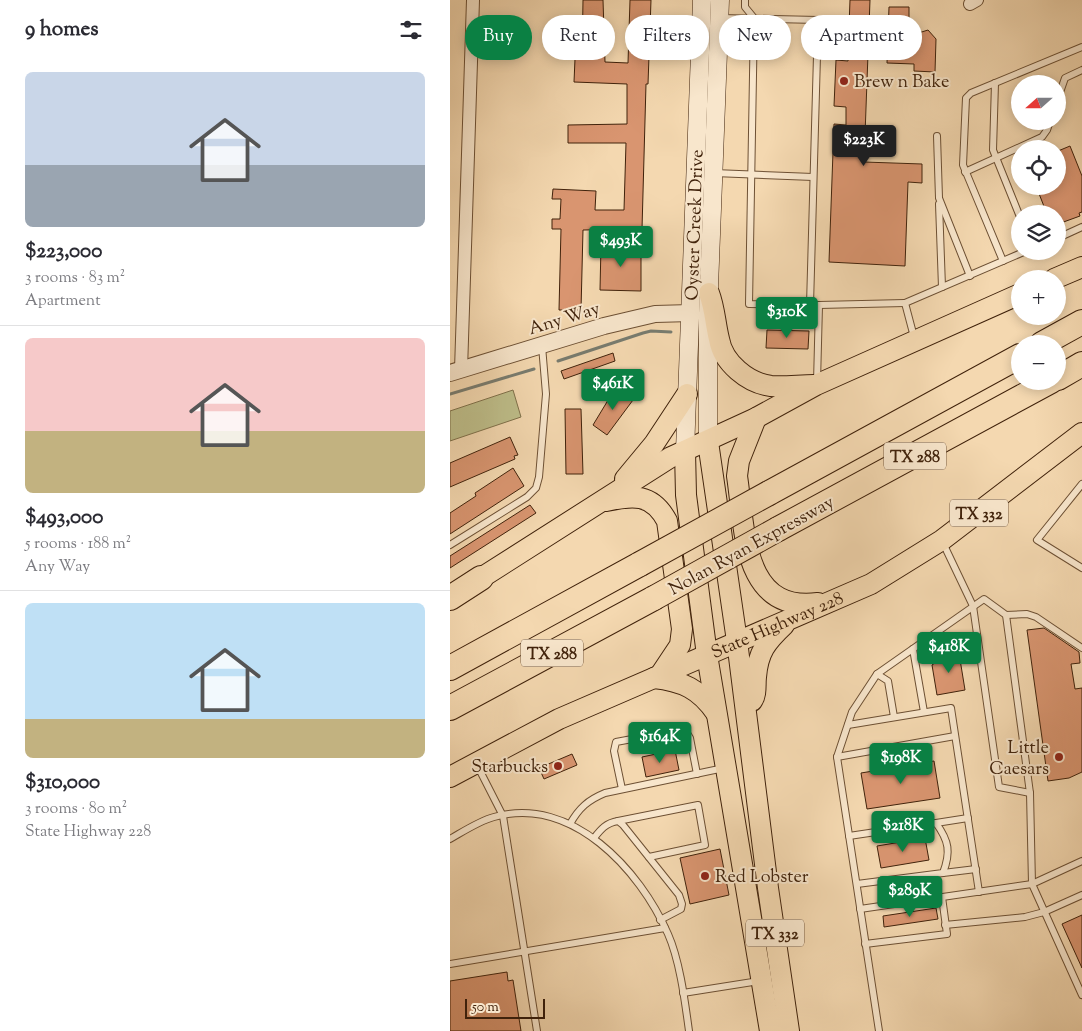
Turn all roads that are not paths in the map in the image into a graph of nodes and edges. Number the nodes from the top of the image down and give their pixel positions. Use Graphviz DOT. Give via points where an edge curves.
graph roads {
  1 [pos="473,0"];
  2 [pos="702,0"];
  3 [pos="720,0"];
  4 [pos="745,0"];
  5 [pos="701,15"];
  6 [pos="719,15"];
  7 [pos="752,15"];
  8 [pos="709,18"];
  9 [pos="719,18"];
  10 [pos="791,19"];
  11 [pos="1082,47"];
  12 [pos="699,60"];
  13 [pos="753,60"];
  14 [pos="1080,71"];
  15 [pos="1066,78"];
  16 [pos="1082,80"];
  17 [pos="995,83"];
  18 [pos="1046,130"];
  19 [pos="938,136"];
  20 [pos="996,158"];
  21 [pos="965,172"];
  22 [pos="695,173"];
  23 [pos="713,173"];
  24 [pos="750,173"];
  25 [pos="813,177"];
  26 [pos="939,198"];
  27 [pos="1015,205"];
  28 [pos="1082,227"];
  29 [pos="1066,234"];
  30 [pos="1011,258"];
  31 [pos="1003,261"];
  32 [pos="1082,266"];
  33 [pos="1066,273"];
  34 [pos="970,276"];
  35 [pos="942,288"];
  36 [pos="709,293"];
  37 [pos="1011,298"];
  38 [pos="905,303"];
  39 [pos="810,305"];
  40 [pos="819,305"];
  41 [pos="691,313"];
  42 [pos="1082,322"];
  43 [pos="1058,335"];
  44 [pos="915,339"];
  45 [pos="542,346"];
  46 [pos="1011,361"];
  47 [pos="1082,364"];
  48 [pos="456,372"];
  49 [pos="1066,373"];
  50 [pos="816,386"];
  51 [pos="1035,390"];
  52 [pos="687,394"];
  53 [pos="756,418"];
  54 [pos="1082,433"];
  55 [pos="708,442"];
  56 [pos="685,451"];
  57 [pos="1082,484"];
  58 [pos="613,492"];
  59 [pos="595,504"];
  60 [pos="942,540"];
  61 [pos="450,545"];
  62 [pos="1082,568"];
  63 [pos="481,578"];
  64 [pos="450,598"];
  65 [pos="831,601"];
  66 [pos="973,606"];
  67 [pos="1006,615"];
  68 [pos="791,618"];
  69 [pos="737,641"];
  70 [pos="1082,648"];
  71 [pos="913,649"];
  72 [pos="707,655"];
  73 [pos="450,668"];
  74 [pos="877,674"];
  75 [pos="657,677"];
  76 [pos="450,708"];
  77 [pos="746,708"];
  78 [pos="924,712"];
  79 [pos="716,713"];
  80 [pos="894,717"];
  81 [pos="848,725"];
  82 [pos="956,736"];
  83 [pos="837,757"];
  84 [pos="476,763"];
  85 [pos="726,768"];
  86 [pos="697,774"];
  87 [pos="450,777"];
  88 [pos="622,789"];
  89 [pos="1030,793"];
  90 [pos="503,816"];
  91 [pos="968,818"];
  92 [pos="618,821"];
  93 [pos="936,823"];
  94 [pos="570,824"];
  95 [pos="849,836"];
  96 [pos="594,838"];
  97 [pos="450,839"];
  98 [pos="649,857"];
  99 [pos="1082,860"];
  100 [pos="976,869"];
  101 [pos="943,873"];
  102 [pos="856,884"];
  103 [pos="1032,884"];
  104 [pos="979,892"];
  105 [pos="1082,895"];
  106 [pos="942,897"];
  107 [pos="860,909"];
  108 [pos="1044,912"];
  109 [pos="660,920"];
  110 [pos="945,925"];
  111 [pos="664,928"];
  112 [pos="865,944"];
  113 [pos="525,952"];
  114 [pos="450,964"];
  115 [pos="762,981"];
  116 [pos="683,993"];
  117 [pos="1082,996"];
  118 [pos="537,1031"];
  119 [pos="687,1031"];
  120 [pos="770,1031"];
  121 [pos="789,1031"];
  122 [pos="879,1031"];
  1 -- 48 [label="street"];
  2 -- 5 [label="main road, Oyster Creek Drive"];
  3 -- 6 [label="main road, Oyster Creek Drive"];
  4 -- 7 [label="lane" via="745,7"];
  8 -- 9 [label="lane"];
  9 -- 23 [label="main road, Oyster Creek Drive"];
  10 -- 25 [label="lane" via="818,20"];
  11 -- 17 [label="lane"];
  12 -- 22 [label="main road, Oyster Creek Drive"];
  13 -- 24 [label="lane"];
  14 -- 15 [label="lane"];
  14 -- 16 [label="lane"];
  17 -- 20 [label="lane" via="993,150"];
  17 -- 21 [label="lane" via="966,98"];
  18 -- 20 [label="lane" via="1042,137"];
  19 -- 26 [label="lane"];
  20 -- 21 [label="lane"];
  20 -- 27 [label="lane"];
  21 -- 31 [label="lane"];
  22 -- 23 [label="lane"];
  22 -- 41 [label="main road, Oyster Creek Drive"];
  23 -- 24 [label="lane"];
  23 -- 36 [label="main road, Oyster Creek Drive"];
  24 -- 25 [label="lane"];
  24 -- 39 [label="lane" via="749,304"];
  25 -- 39 [label="lane"];
  26 -- 34 [label="lane"];
  26 -- 35 [label="lane"];
  28 -- 29 [label="lane"];
  30 -- 31 [label="lane"];
  31 -- 34 [label="lane"];
  32 -- 33 [label="main road"];
  34 -- 35 [label="lane"];
  35 -- 38 [label="lane"];
  36 -- 50 [label="main road" via="722,348 741,373 770,386"];
  36 -- 55 [label="main road, Oyster Creek Drive"];
  37 -- 44 [label="main road"];
  38 -- 40 [label="lane"];
  38 -- 44 [label="lane"];
  39 -- 40 [label="lane"];
  40 -- 50 [label="lane"];
  41 -- 45 [label="street, Any Way" via="655,314"];
  41 -- 52 [label="main road, Oyster Creek Drive"];
  42 -- 43 [label="highway"];
  44 -- 50 [label="main road"];
  45 -- 48 [label="street, Any Way"];
  45 -- 61 [label="lane" via="546,394 536,488 527,497"];
  46 -- 73 [label="highway, Nolan Ryan Expressway / TX 288, bridge"];
  47 -- 49 [label="highway"];
  50 -- 53 [label="main road"];
  51 -- 76 [label="highway, Nolan Ryan Expressway / TX 288, bridge"];
  52 -- 56 [label="main road, Oyster Creek Drive"];
  52 -- 58 [label="main road" via="654,444"];
  53 -- 55 [label="main road"];
  53 -- 65 [label="main road" via="739,461 737,476 754,571 768,590 784,601 803,605"];
  54 -- 60 [label="main road, State Highway 228 / TX 332"];
  55 -- 56 [label="main road"];
  55 -- 69 [label="main road, TX 332"];
  56 -- 58 [label="main road"];
  56 -- 72 [label="main road, TX 332" via="686,495"];
  57 -- 62 [label="lane" via="1037,540"];
  58 -- 59 [label="main road"];
  59 -- 63 [label="main road"];
  59 -- 75 [label="main road" via="637,497 651,502 667,521 682,629 680,644"];
  60 -- 65 [label="main road, State Highway 228 / TX 332" via="870,584"];
  60 -- 66 [label="lane"];
  63 -- 64 [label="highway"];
  65 -- 68 [label="main road, State Highway 228 / TX 332"];
  66 -- 67 [label="lane" via="984,599"];
  66 -- 71 [label="lane"];
  66 -- 89 [label="lane" via="999,787"];
  67 -- 70 [label="lane" via="1036,617"];
  67 -- 89 [label="lane"];
  68 -- 69 [label="main road, State Highway 228"];
  68 -- 77 [label="main road, TX 332" via="766,641 757,666 756,696"];
  69 -- 72 [label="main road, State Highway 228"];
  69 -- 77 [label="main road, TX 332"];
  71 -- 74 [label="lane"];
  71 -- 78 [label="lane"];
  72 -- 75 [label="main road, State Highway 228"];
  72 -- 79 [label="main road, TX 332"];
  74 -- 80 [label="lane" via="888,681"];
  74 -- 81 [label="lane" via="852,712"];
  75 -- 79 [label="main road" via="686,684 702,695"];
  75 -- 84 [label="main road, State Highway 228" via="559,720"];
  77 -- 121 [label="main road, TX 332"];
  78 -- 80 [label="lane"];
  78 -- 82 [label="lane" via="951,708"];
  79 -- 85 [label="main road, TX 332"];
  80 -- 81 [label="lane"];
  81 -- 83 [label="lane"];
  82 -- 83 [label="lane"];
  82 -- 91 [label="lane"];
  83 -- 95 [label="lane"];
  84 -- 87 [label="main road, State Highway 228"];
  84 -- 90 [label="lane"];
  85 -- 86 [label="lane"];
  85 -- 115 [label="main road, TX 332"];
  86 -- 88 [label="lane"];
  86 -- 88 [label="lane" via="690,738 682,731 616,742 614,751"];
  88 -- 94 [label="lane" via="589,800"];
  89 -- 103 [label="lane"];
  90 -- 94 [label="lane" via="521,813"];
  90 -- 97 [label="lane" via="494,817"];
  90 -- 113 [label="lane"];
  91 -- 93 [label="lane"];
  91 -- 100 [label="lane"];
  92 -- 96 [label="lane" via="604,826"];
  92 -- 98 [label="lane"];
  92 -- 98 [label="lane" via="698,805 705,845"];
  93 -- 95 [label="lane"];
  93 -- 101 [label="lane" via="945,836 949,858"];
  94 -- 96 [label="lane"];
  95 -- 102 [label="lane"];
  96 -- 109 [label="lane" via="631,876"];
  98 -- 109 [label="lane" via="679,895 682,904 676,913"];
  99 -- 103 [label="lane"];
  100 -- 101 [label="lane"];
  100 -- 104 [label="lane"];
  101 -- 102 [label="lane"];
  102 -- 107 [label="lane"];
  103 -- 104 [label="lane"];
  103 -- 108 [label="lane"];
  104 -- 106 [label="lane"];
  105 -- 108 [label="lane"];
  106 -- 107 [label="lane"];
  106 -- 110 [label="lane"];
  107 -- 112 [label="lane"];
  108 -- 110 [label="lane"];
  108 -- 117 [label="lane"];
  109 -- 111 [label="lane"];
  110 -- 112 [label="lane" via="946,934"];
  111 -- 113 [label="lane"];
  111 -- 116 [label="lane" via="669,936"];
  112 -- 122 [label="lane"];
  113 -- 114 [label="lane"];
  113 -- 118 [label="lane"];
  115 -- 116 [label="lane"];
  115 -- 120 [label="main road, TX 332"];
  116 -- 119 [label="lane"];
}
